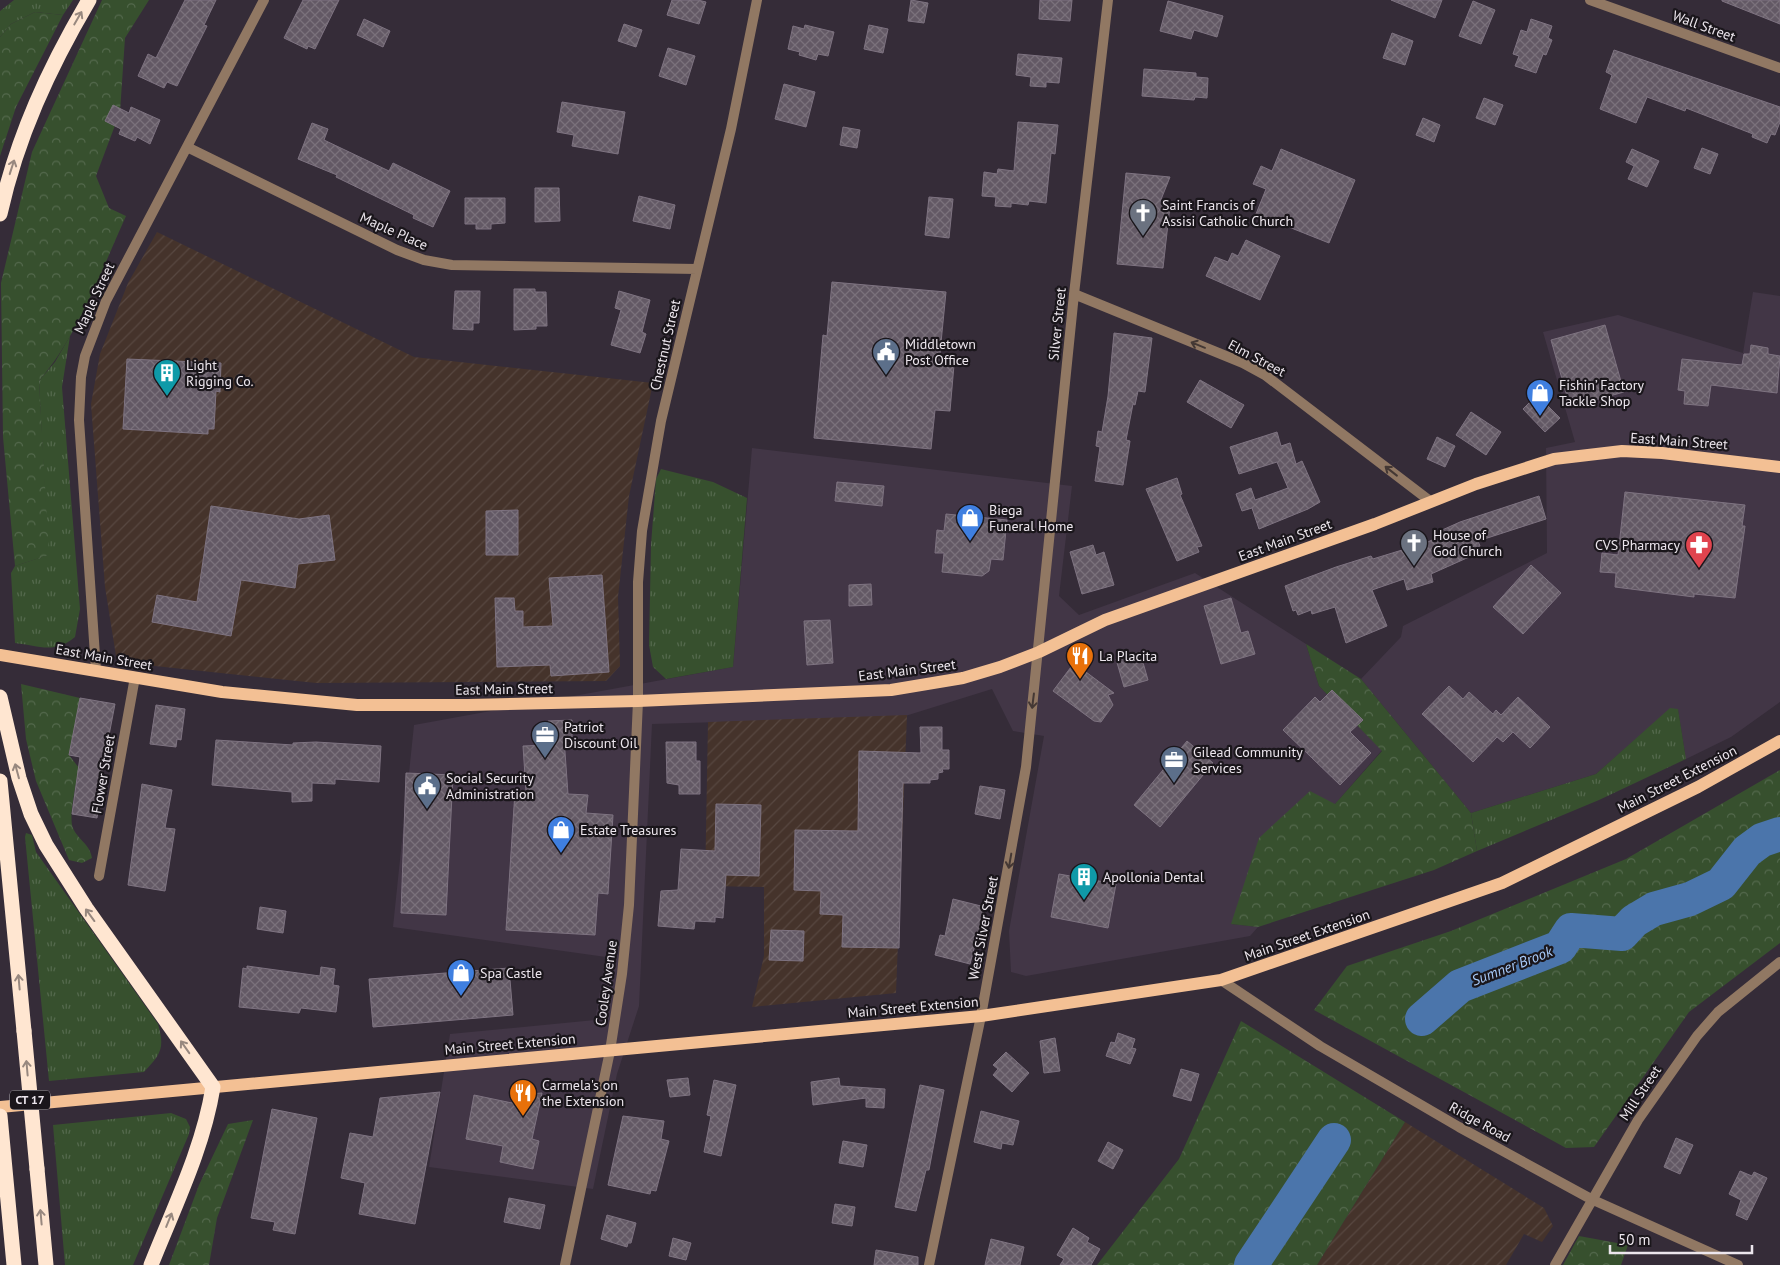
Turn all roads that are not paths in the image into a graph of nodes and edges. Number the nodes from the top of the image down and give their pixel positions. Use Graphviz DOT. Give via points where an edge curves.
graph roads {
  1 [pos="89,0"];
  2 [pos="264,0"];
  3 [pos="757,0"];
  4 [pos="1108,0"];
  5 [pos="1590,0"];
  6 [pos="1780,68"];
  7 [pos="188,147"];
  8 [pos="0,214"];
  9 [pos="697,269"];
  10 [pos="1074,294"];
  11 [pos="1780,466"];
  12 [pos="1430,501"];
  13 [pos="1039,652"];
  14 [pos="0,655"];
  15 [pos="96,670"];
  16 [pos="135,677"];
  17 [pos="0,697"];
  18 [pos="638,701"];
  19 [pos="1780,741"];
  20 [pos="0,782"];
  21 [pos="99,876"];
  22 [pos="1780,962"];
  23 [pos="1221,980"];
  24 [pos="981,1016"];
  25 [pos="610,1050"];
  26 [pos="213,1087"];
  27 [pos="0,1107"];
  28 [pos="0,1116"];
  29 [pos="1591,1199"];
  30 [pos="14,1265"];
  31 [pos="46,1265"];
  32 [pos="151,1265"];
  33 [pos="565,1265"];
  34 [pos="929,1265"];
  35 [pos="1555,1265"];
  36 [pos="1738,1265"];
  8 -- 1 [label="highway, one-way" via="7,183 35,102 54,60"];
  2 -- 7 [label="street, Maple Street"];
  3 -- 9 [label="street, Chestnut Street" via="731,129"];
  4 -- 10 [label="street, Silver Street"];
  5 -- 6 [label="street, Wall Street"];
  7 -- 9 [label="street, Maple Place" via="397,250 424,260 452,264"];
  7 -- 15 [label="street, Maple Street" via="106,300 90,340 81,377 79,420"];
  9 -- 18 [label="street, Chestnut Street" via="655,446 642,531 636,634"];
  12 -- 10 [label="street, Elm Street, one-way" via="1265,375"];
  10 -- 13 [label="street, Silver Street"];
  11 -- 12 [label="main road, East Main Street" via="1662,453 1592,453 1554,459"];
  12 -- 13 [label="main road, East Main Street" via="1375,524 1106,620"];
  13 -- 18 [label="main road, East Main Street" via="963,678 891,690"];
  13 -- 24 [label="street, West Silver Street, one-way" via="1023,786"];
  14 -- 15 [label="main road, East Main Street"];
  15 -- 16 [label="main road, East Main Street"];
  16 -- 18 [label="main road, East Main Street" via="222,692 357,705"];
  16 -- 21 [label="street, Flower Street"];
  26 -- 17 [label="highway, one-way" via="86,908 46,845 31,814"];
  18 -- 25 [label="street, Cooley Avenue" via="629,905"];
  19 -- 23 [label="main road, Main Street Extension" via="1698,787 1502,883"];
  31 -- 20 [label="highway, CT 17, one-way, bridge"];
  22 -- 29 [label="street, Mill Street" via="1718,1012 1697,1036 1638,1120"];
  23 -- 24 [label="main road, Main Street Extension"];
  23 -- 29 [label="street, Ridge Road" via="1320,1046"];
  24 -- 25 [label="main road, Main Street Extension"];
  24 -- 34 [label="street, West Silver Street"];
  25 -- 26 [label="main road, Main Street Extension"];
  25 -- 33 [label="street, Cooley Avenue"];
  26 -- 27 [label="main road, Main Street Extension"];
  32 -- 26 [label="highway, one-way" via="199,1146"];
  28 -- 30 [label="highway, CT 17"];
  29 -- 35 [label="street, Mill Street"];
  29 -- 36 [label="street, Ridge Road"];
}
